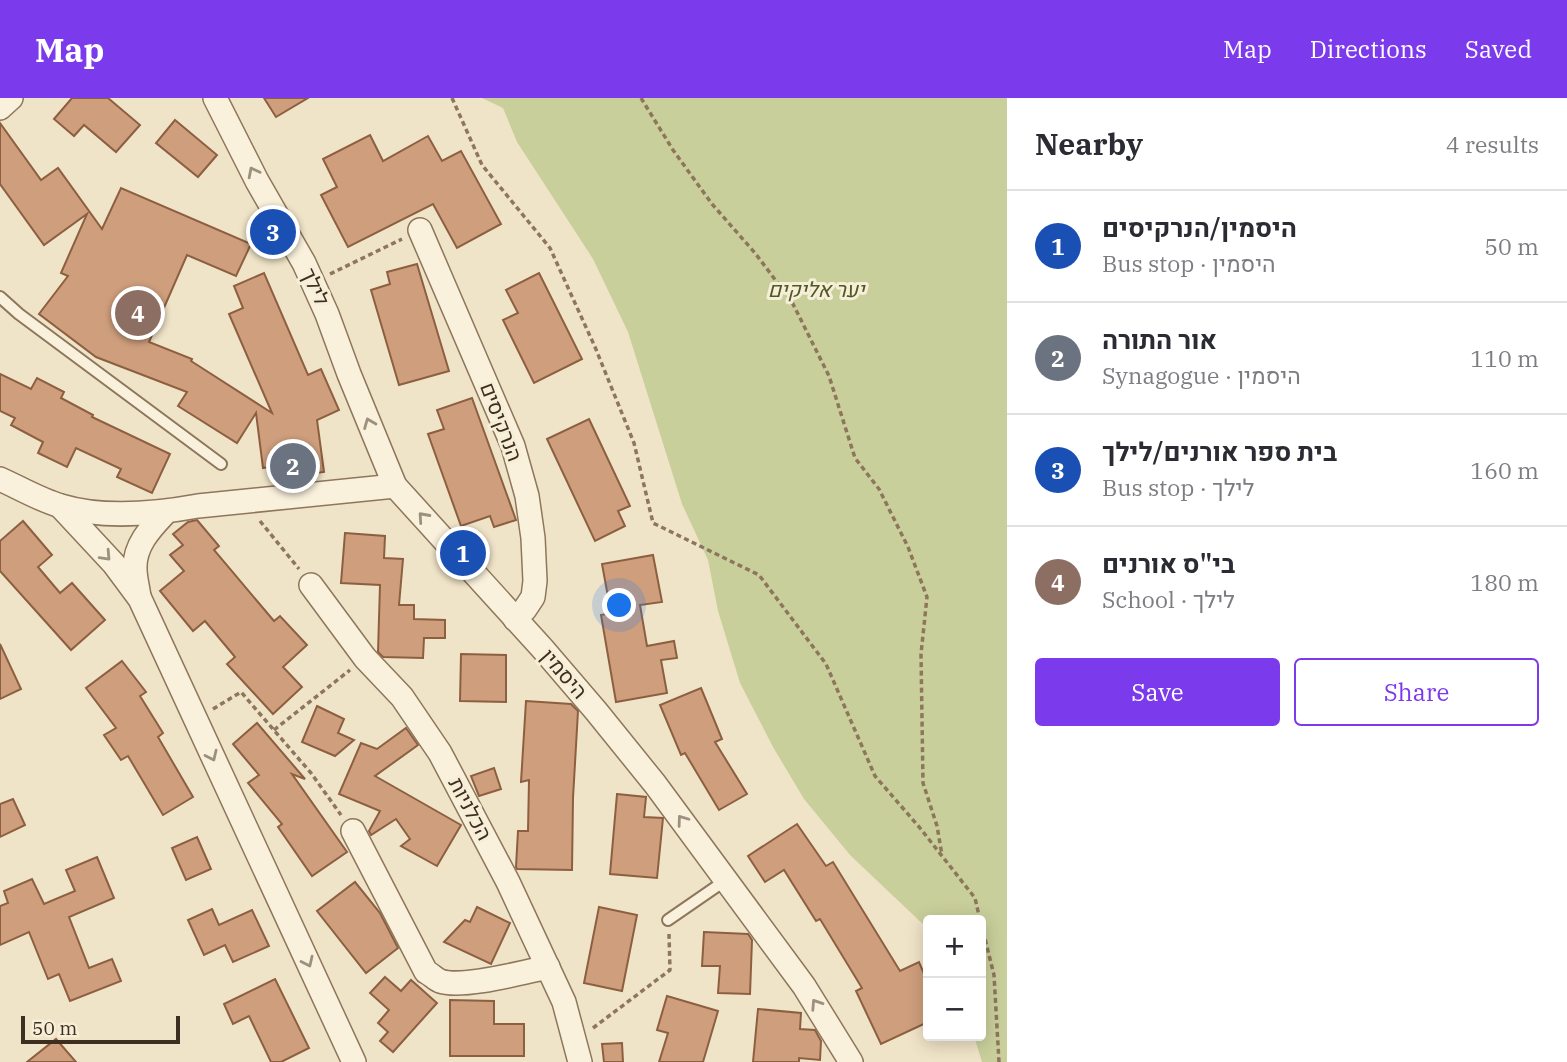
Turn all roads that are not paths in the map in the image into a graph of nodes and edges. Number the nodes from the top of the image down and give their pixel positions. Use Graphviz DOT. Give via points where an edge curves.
graph roads {
  1 [pos="11,98"];
  2 [pos="215,98"];
  3 [pos="0,108"];
  4 [pos="420,230"];
  5 [pos="0,297"];
  6 [pos="221,464"];
  7 [pos="0,479"];
  8 [pos="394,486"];
  9 [pos="60,506"];
  10 [pos="166,512"];
  11 [pos="311,585"];
  12 [pos="140,599"];
  13 [pos="514,618"];
  14 [pos="353,831"];
  15 [pos="726,880"];
  16 [pos="668,920"];
  17 [pos="548,967"];
  18 [pos="578,1052"];
  19 [pos="354,1062"];
  20 [pos="851,1062"];
  1 -- 3 [label="street"];
  8 -- 2 [label="street, לילך, one-way" via="304,263"];
  4 -- 13 [label="street, הנרקיסים" via="513,446 527,496 535,581 533,597"];
  5 -- 6 [label="lane"];
  7 -- 9 [label="street"];
  8 -- 10 [label="street"];
  13 -- 8 [label="street, היסמין, one-way"];
  9 -- 10 [label="street" via="100,513"];
  9 -- 12 [label="street, one-way"];
  10 -- 12 [label="street" via="146,533 139,549 135,567"];
  11 -- 17 [label="street, הכלניות" via="365,658 402,697 440,753"];
  12 -- 19 [label="street, one-way"];
  15 -- 13 [label="street, היסמין, one-way" via="656,784"];
  14 -- 17 [label="street" via="426,972 441,981 458,983"];
  15 -- 16 [label="lane"];
  20 -- 15 [label="street, היסמין, one-way" via="804,986"];
  17 -- 18 [label="street, הכלניות"];
}
